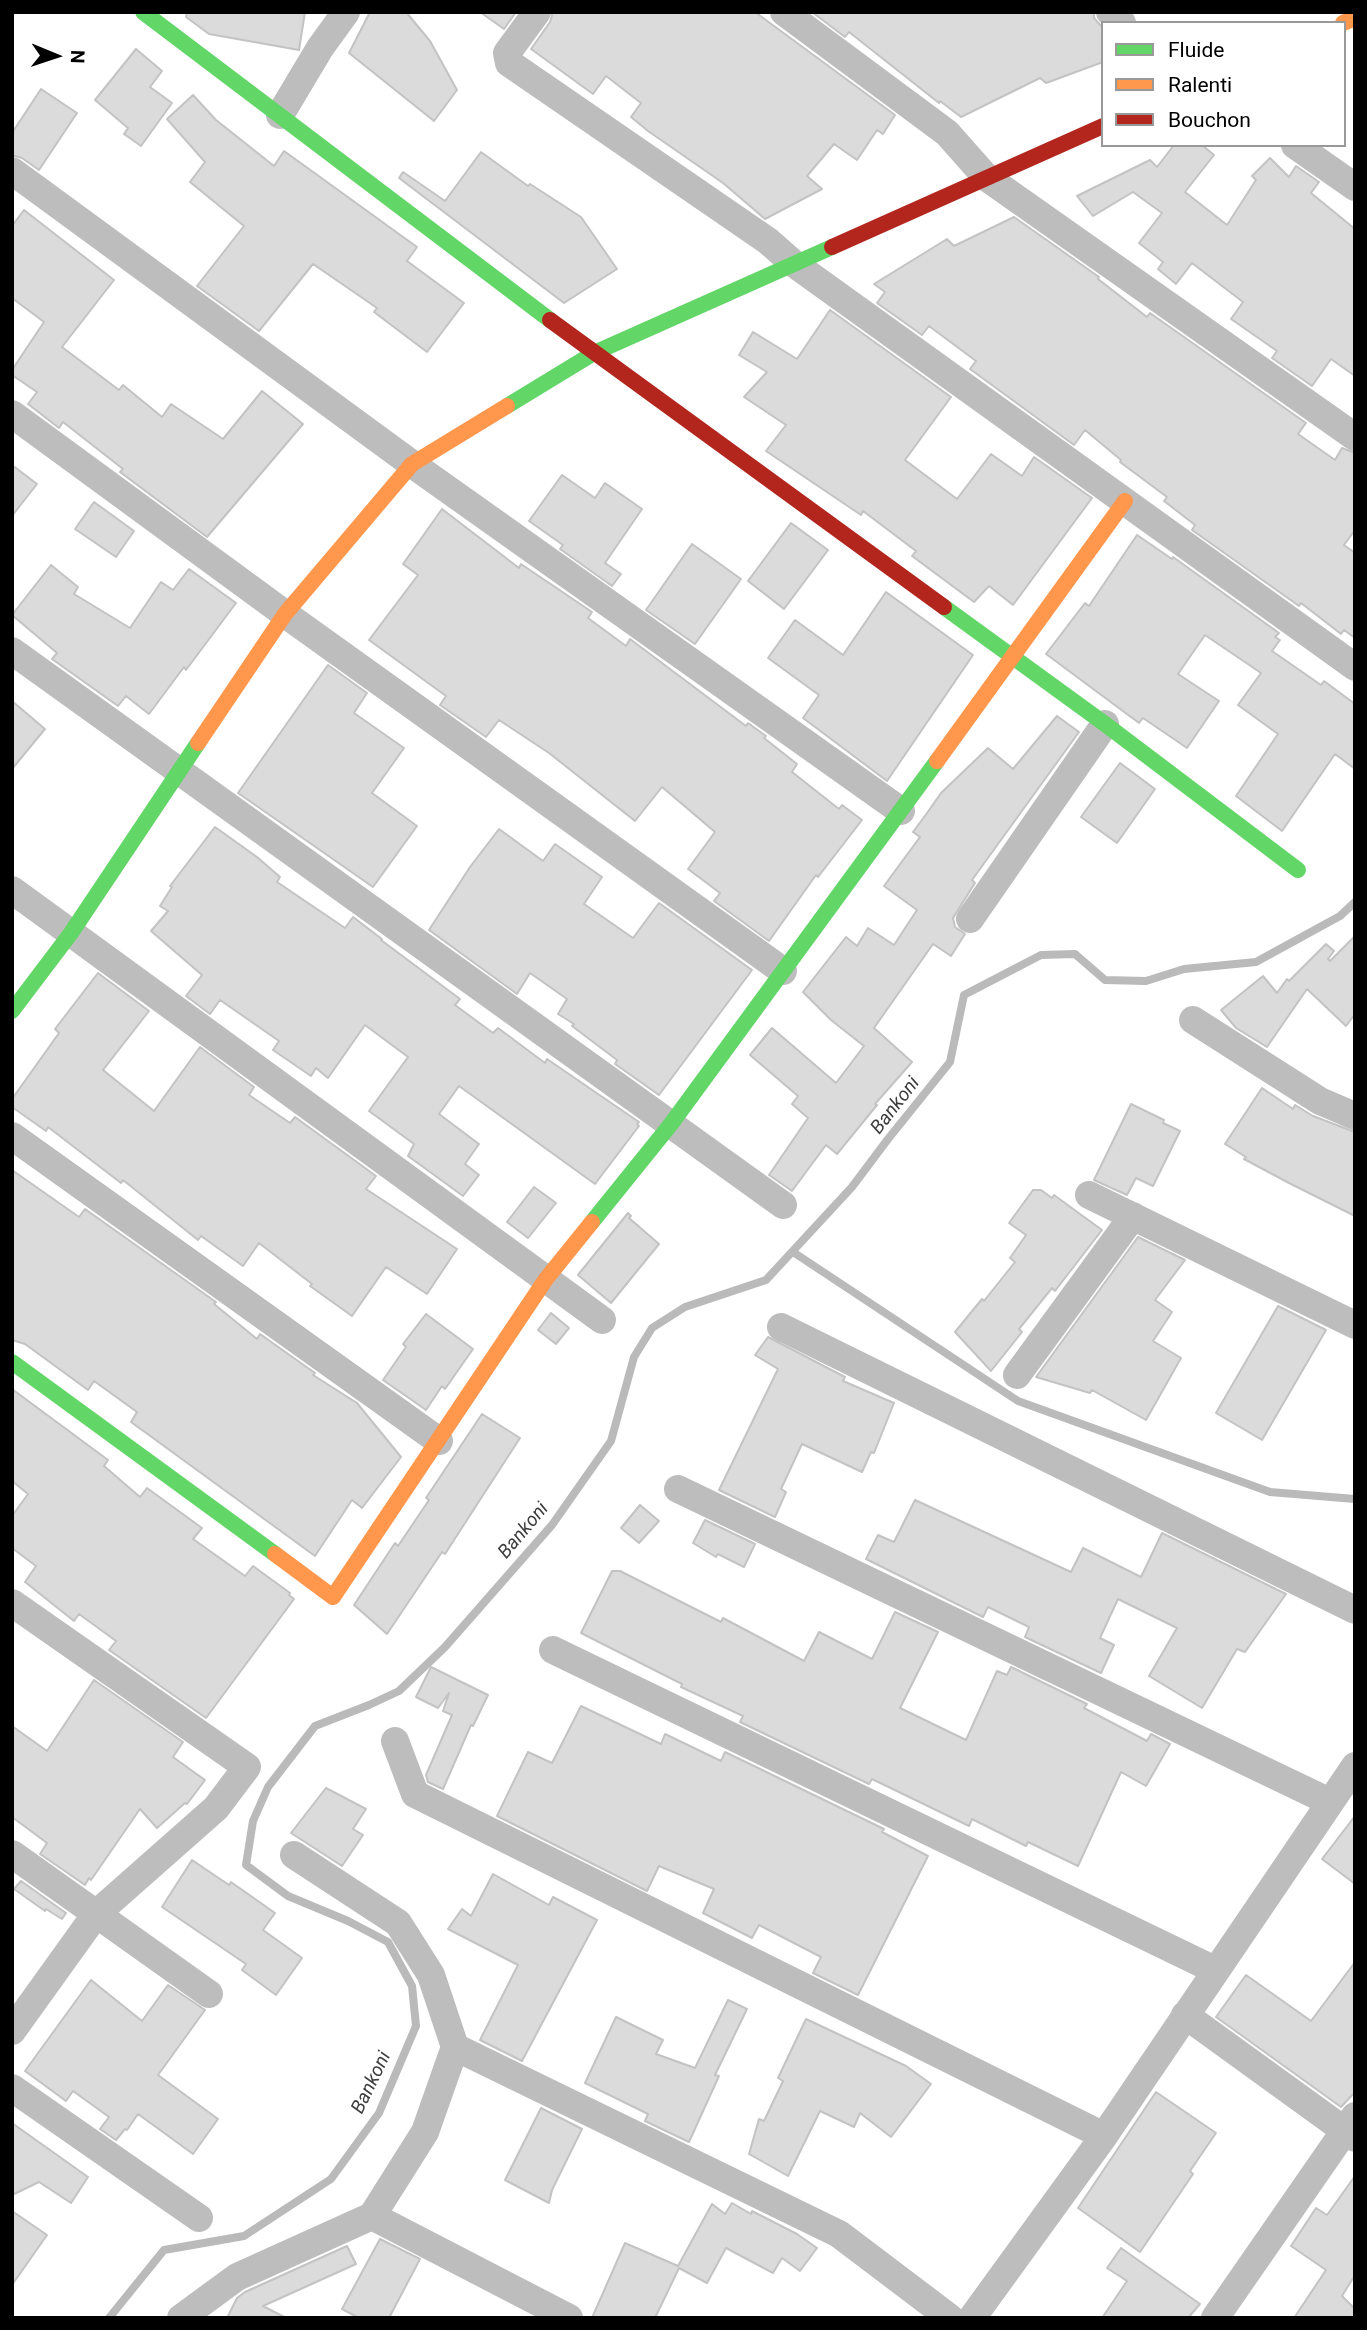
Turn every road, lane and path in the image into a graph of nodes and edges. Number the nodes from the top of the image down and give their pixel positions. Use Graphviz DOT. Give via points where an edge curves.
graph roads {
  1 [pos="143,12"];
  2 [pos="346,12"];
  3 [pos="537,12"];
  4 [pos="783,12"];
  5 [pos="280,115"];
  6 [pos="1101,127"];
  7 [pos="1298,147"];
  8 [pos="12,171"];
  9 [pos="986,177"];
  10 [pos="1355,187"];
  11 [pos="793,263"];
  12 [pos="594,353"];
  13 [pos="12,414"];
  14 [pos="1355,437"];
  15 [pos="412,464"];
  16 [pos="1125,500"];
  17 [pos="285,614"];
  18 [pos="12,651"];
  19 [pos="1012,657"];
  20 [pos="1355,667"];
  21 [pos="1105,724"];
  22 [pos="181,772"];
  23 [pos="901,811"];
  24 [pos="1298,870"];
  25 [pos="12,890"];
  26 [pos="970,919"];
  27 [pos="71,933"];
  28 [pos="783,971"];
  29 [pos="12,1011"];
  30 [pos="1193,1020"];
  31 [pos="1355,1116"];
  32 [pos="671,1124"];
  33 [pos="12,1136"];
  34 [pos="1089,1195"];
  35 [pos="783,1205"];
  36 [pos="1133,1216"];
  37 [pos="546,1279"];
  38 [pos="602,1320"];
  39 [pos="1355,1325"];
  40 [pos="782,1327"];
  41 [pos="12,1362"];
  42 [pos="1017,1375"];
  43 [pos="439,1441"];
  44 [pos="678,1489"];
  45 [pos="12,1603"];
  46 [pos="1355,1610"];
  47 [pos="553,1650"];
  48 [pos="395,1741"];
  49 [pos="1355,1766"];
  50 [pos="1330,1802"];
  51 [pos="12,1854"];
  52 [pos="294,1855"];
  53 [pos="96,1914"];
  54 [pos="1215,1970"];
  55 [pos="209,1994"];
  56 [pos="1185,2015"];
  57 [pos="12,2031"];
  58 [pos="455,2047"];
  59 [pos="12,2088"];
  60 [pos="1351,2129"];
  61 [pos="1104,2136"];
  62 [pos="372,2216"];
  63 [pos="199,2218"];
  64 [pos="181,2318"];
  65 [pos="569,2318"];
  66 [pos="950,2318"];
  67 [pos="972,2318"];
  68 [pos="1214,2318"];
  1 -- 5 [label="street"];
  2 -- 5 [label="street"];
  3 -- 11 [label="street" via="507,53 509,63 757,233"];
  4 -- 9 [label="street" via="947,133"];
  5 -- 12 [label="street"];
  6 -- 9 [label="street"];
  7 -- 10 [label="street"];
  8 -- 15 [label="street"];
  9 -- 11 [label="street"];
  9 -- 14 [label="street"];
  11 -- 12 [label="street"];
  11 -- 16 [label="street"];
  12 -- 15 [label="street"];
  12 -- 19 [label="street"];
  13 -- 17 [label="street"];
  15 -- 17 [label="street"];
  15 -- 23 [label="street"];
  16 -- 19 [label="street"];
  16 -- 20 [label="street"];
  17 -- 22 [label="street"];
  17 -- 28 [label="street"];
  18 -- 22 [label="street"];
  19 -- 21 [label="street"];
  19 -- 23 [label="street"];
  21 -- 24 [label="street"];
  21 -- 26 [label="street"];
  22 -- 27 [label="street"];
  22 -- 32 [label="street"];
  23 -- 28 [label="street"];
  25 -- 27 [label="street"];
  27 -- 29 [label="street"];
  27 -- 37 [label="street"];
  28 -- 32 [label="street"];
  30 -- 31 [label="street" via="1320,1101"];
  32 -- 35 [label="street"];
  32 -- 37 [label="street"];
  33 -- 43 [label="street"];
  34 -- 36 [label="street"];
  36 -- 39 [label="street"];
  36 -- 42 [label="street"];
  37 -- 38 [label="street"];
  37 -- 43 [label="street"];
  40 -- 46 [label="street"];
  41 -- 43 [label="street" via="332,1597"];
  44 -- 50 [label="street"];
  45 -- 53 [label="street" via="247,1767 216,1808"];
  47 -- 54 [label="street"];
  48 -- 61 [label="street" via="415,1794"];
  49 -- 50 [label="street"];
  50 -- 54 [label="street"];
  51 -- 53 [label="street"];
  52 -- 58 [label="street" via="398,1923 431,1975"];
  53 -- 55 [label="street"];
  53 -- 57 [label="street"];
  54 -- 56 [label="street"];
  56 -- 60 [label="street"];
  56 -- 61 [label="street"];
  58 -- 62 [label="street" via="425,2132"];
  58 -- 66 [label="street" via="839,2234"];
  59 -- 63 [label="street"];
  60 -- 68 [label="street"];
  61 -- 67 [label="street"];
  62 -- 64 [label="street" via="237,2277"];
  62 -- 65 [label="street"];
}
